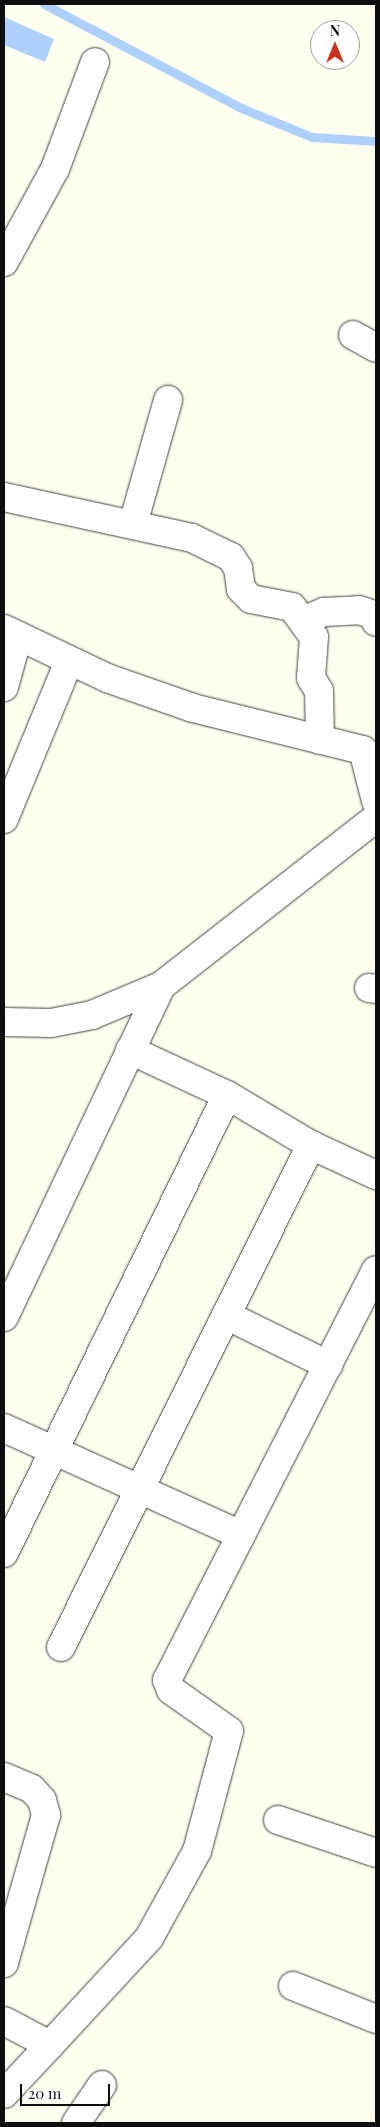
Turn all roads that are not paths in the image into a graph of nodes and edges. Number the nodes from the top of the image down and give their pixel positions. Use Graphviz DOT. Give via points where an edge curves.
graph roads {
  1 [pos="95,62"];
  2 [pos="4,262"];
  3 [pos="168,400"];
  4 [pos="4,497"];
  5 [pos="133,524"];
  6 [pos="305,620"];
  7 [pos="376,622"];
  8 [pos="11,633"];
  9 [pos="69,661"];
  10 [pos="4,687"];
  11 [pos="320,740"];
  12 [pos="370,749"];
  13 [pos="376,801"];
  14 [pos="376,818"];
  15 [pos="4,819"];
  16 [pos="161,986"];
  17 [pos="4,1022"];
  18 [pos="130,1050"];
  19 [pos="227,1095"];
  20 [pos="311,1145"];
  21 [pos="376,1175"];
  22 [pos="376,1270"];
  23 [pos="226,1315"];
  24 [pos="4,1317"];
  25 [pos="328,1365"];
  26 [pos="4,1428"];
  27 [pos="52,1451"];
  28 [pos="138,1489"];
  29 [pos="241,1535"];
  30 [pos="4,1553"];
  31 [pos="61,1647"];
  32 [pos="4,1778"];
  33 [pos="278,1820"];
  34 [pos="376,1853"];
  35 [pos="6,1947"];
  36 [pos="293,1986"];
  37 [pos="376,2019"];
  38 [pos="4,2021"];
  39 [pos="50,2045"];
  40 [pos="102,2085"];
  41 [pos="4,2094"];
  42 [pos="76,2123"];
  1 -- 2 [label="street" via="55,169"];
  3 -- 5 [label="street"];
  4 -- 5 [label="street"];
  5 -- 6 [label="street" via="192,538 231,557 238,568 241,590 251,600 292,607"];
  6 -- 7 [label="street" via="324,612 359,610 374,615"];
  6 -- 11 [label="street" via="314,637 311,678 319,692"];
  8 -- 9 [label="street"];
  8 -- 10 [label="street"];
  9 -- 11 [label="street" via="193,708"];
  9 -- 15 [label="street"];
  11 -- 12 [label="street"];
  12 -- 13 [label="street"];
  14 -- 16 [label="street"];
  16 -- 17 [label="street" via="92,1015 51,1023"];
  16 -- 18 [label="street"];
  18 -- 19 [label="street"];
  18 -- 24 [label="street"];
  19 -- 20 [label="street"];
  19 -- 27 [label="street"];
  20 -- 21 [label="street"];
  20 -- 23 [label="street"];
  22 -- 25 [label="street"];
  23 -- 25 [label="street"];
  23 -- 28 [label="street"];
  25 -- 29 [label="street"];
  26 -- 27 [label="street"];
  27 -- 28 [label="street"];
  27 -- 30 [label="street"];
  28 -- 29 [label="street"];
  28 -- 31 [label="street"];
  29 -- 39 [label="street" via="167,1680 172,1690 229,1731 197,1851 149,1938"];
  32 -- 35 [label="street" via="32,1789 42,1800 46,1815"];
  33 -- 34 [label="street"];
  36 -- 37 [label="street"];
  38 -- 39 [label="street"];
  39 -- 41 [label="street"];
  40 -- 42 [label="street"];
}
